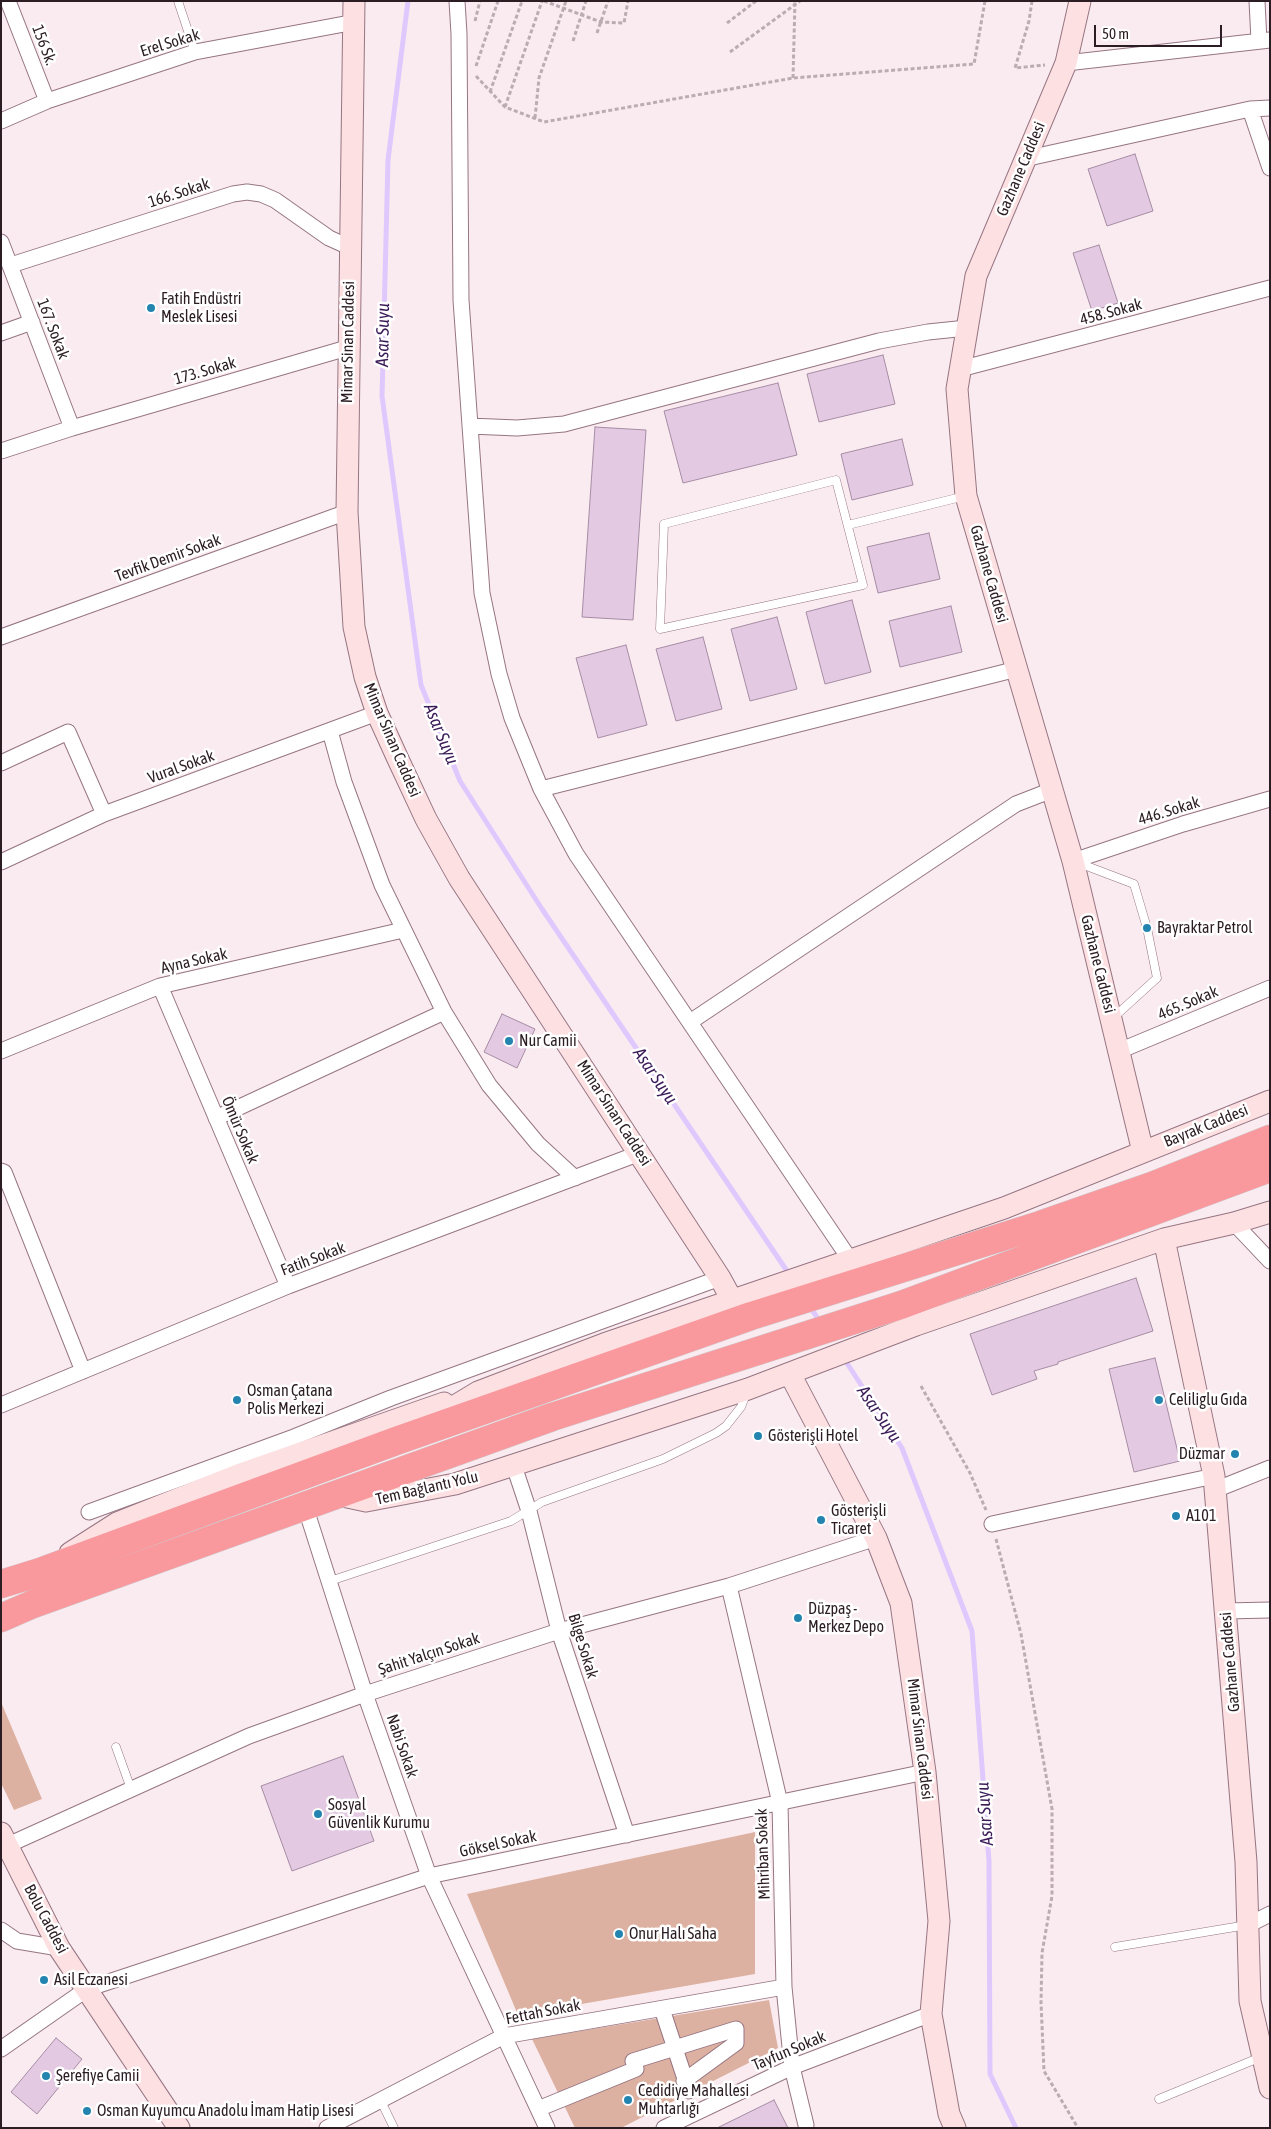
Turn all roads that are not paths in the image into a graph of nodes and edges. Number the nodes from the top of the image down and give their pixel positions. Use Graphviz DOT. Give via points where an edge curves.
graph roads {
  1 [pos="8,1"];
  2 [pos="178,1"];
  3 [pos="457,1"];
  4 [pos="1080,1"];
  5 [pos="1257,1"];
  6 [pos="354,11"];
  7 [pos="1264,40"];
  8 [pos="194,52"];
  9 [pos="1066,63"];
  10 [pos="47,101"];
  11 [pos="1270,108"];
  12 [pos="1250,109"];
  13 [pos="1,121"];
  14 [pos="1024,158"];
  15 [pos="1270,168"];
  16 [pos="1,242"];
  17 [pos="349,247"];
  18 [pos="11,265"];
  19 [pos="1270,288"];
  20 [pos="32,322"];
  21 [pos="967,328"];
  22 [pos="1,333"];
  23 [pos="348,348"];
  24 [pos="960,369"];
  25 [pos="470,426"];
  26 [pos="72,428"];
  27 [pos="1,451"];
  28 [pos="966,496"];
  29 [pos="347,512"];
  30 [pos="848,525"];
  31 [pos="1,637"];
  32 [pos="1016,669"];
  33 [pos="377,712"];
  34 [pos="330,731"];
  35 [pos="1,763"];
  36 [pos="541,789"];
  37 [pos="1052,790"];
  38 [pos="1269,803"];
  39 [pos="104,814"];
  40 [pos="1072,861"];
  41 [pos="1,862"];
  42 [pos="403,930"];
  43 [pos="160,986"];
  44 [pos="1270,988"];
  45 [pos="444,1012"];
  46 [pos="1111,1020"];
  47 [pos="690,1022"];
  48 [pos="1,1050"];
  49 [pos="1120,1051"];
  50 [pos="1270,1101"];
  51 [pos="216,1118"];
  52 [pos="1270,1139"];
  53 [pos="1143,1152"];
  54 [pos="640,1153"];
  55 [pos="1270,1168"];
  56 [pos="1,1171"];
  57 [pos="575,1178"];
  58 [pos="1270,1212"];
  59 [pos="1234,1223"];
  60 [pos="1164,1239"];
  61 [pos="1270,1261"];
  62 [pos="844,1264"];
  63 [pos="720,1278"];
  64 [pos="288,1286"];
  65 [pos="743,1304"];
  66 [pos="908,1315"];
  67 [pos="482,1365"];
  68 [pos="82,1371"];
  69 [pos="790,1374"];
  70 [pos="748,1389"];
  71 [pos="483,1390"];
  72 [pos="1,1405"];
  73 [pos="396,1441"];
  74 [pos="514,1466"];
  75 [pos="1270,1468"];
  76 [pos="1215,1483"];
  77 [pos="338,1494"];
  78 [pos="305,1506"];
  79 [pos="529,1511"];
  80 [pos="89,1512"];
  81 [pos="992,1524"];
  82 [pos="876,1538"];
  83 [pos="16,1578"];
  84 [pos="330,1581"];
  85 [pos="729,1586"];
  86 [pos="1270,1610"];
  87 [pos="1226,1611"];
  88 [pos="1,1618"];
  89 [pos="559,1630"];
  90 [pos="365,1694"];
  91 [pos="116,1747"];
  92 [pos="925,1772"];
  93 [pos="131,1789"];
  94 [pos="780,1803"];
  95 [pos="627,1834"];
  96 [pos="4,1839"];
  97 [pos="429,1876"];
  98 [pos="1270,1914"];
  99 [pos="1248,1925"];
  100 [pos="1,1930"];
  101 [pos="1115,1947"];
  102 [pos="59,1948"];
  103 [pos="784,1987"];
  104 [pos="88,1989"];
  105 [pos="662,2008"];
  106 [pos="931,2014"];
  107 [pos="504,2036"];
  108 [pos="674,2048"];
  109 [pos="1,2049"];
  110 [pos="1262,2056"];
  111 [pos="792,2067"];
  112 [pos="1270,2088"];
  113 [pos="380,2099"];
  114 [pos="1159,2099"];
  115 [pos="538,2109"];
  116 [pos="806,2125"];
  117 [pos="179,2128"];
  118 [pos="327,2128"];
  119 [pos="394,2128"];
  120 [pos="547,2128"];
  121 [pos="664,2128"];
  122 [pos="955,2128"];
  1 -- 10 [label="street, 156 Sk."];
  2 -- 8 [label="lane"];
  3 -- 25 [label="street" via="461,300"];
  4 -- 9 [label="main road, Gazhane Caddesi"];
  5 -- 7 [label="street"];
  6 -- 8 [label="street, Erel Sokak"];
  6 -- 17 [label="main road, Mimar Sinan Caddesi"];
  7 -- 9 [label="street"];
  8 -- 10 [label="street, Erel Sokak"];
  9 -- 14 [label="main road, Gazhane Caddesi"];
  10 -- 13 [label="street, Erel Sokak"];
  11 -- 12 [label="street"];
  12 -- 14 [label="street"];
  12 -- 15 [label="street"];
  14 -- 21 [label="main road, Gazhane Caddesi" via="976,276"];
  16 -- 18 [label="street, 167. Sokak"];
  17 -- 18 [label="street, 166. Sokak" via="329,238 275,200 247,192"];
  17 -- 23 [label="main road, Mimar Sinan Caddesi"];
  18 -- 20 [label="street, 167. Sokak"];
  19 -- 24 [label="street, 458. Sokak"];
  20 -- 22 [label="street"];
  20 -- 26 [label="street, 167. Sokak"];
  21 -- 24 [label="main road, Gazhane Caddesi"];
  21 -- 25 [label="street" via="879,342 564,424 517,428"];
  23 -- 26 [label="street, 173. Sokak"];
  23 -- 29 [label="main road, Mimar Sinan Caddesi"];
  24 -- 28 [label="main road, Gazhane Caddesi" via="957,388"];
  25 -- 36 [label="street" via="482,593 488,629 512,718"];
  26 -- 27 [label="street, 173. Sokak"];
  28 -- 30 [label="lane"];
  28 -- 32 [label="main road, Gazhane Caddesi"];
  29 -- 31 [label="street, Tevfik Demir Sokak"];
  29 -- 33 [label="main road, Mimar Sinan Caddesi" via="354,627"];
  30 -- 30 [label="lane" via="836,480 664,524 660,629 863,585"];
  32 -- 36 [label="street"];
  32 -- 37 [label="main road, Gazhane Caddesi"];
  33 -- 34 [label="street, Vural Sokak"];
  33 -- 54 [label="main road, Mimar Sinan Caddesi" via="426,819 459,878"];
  34 -- 39 [label="street, Vural Sokak"];
  34 -- 42 [label="street" via="364,839"];
  35 -- 39 [label="street" via="68,732"];
  36 -- 47 [label="street" via="576,854"];
  37 -- 40 [label="main road, Gazhane Caddesi"];
  37 -- 47 [label="street" via="1016,804"];
  38 -- 40 [label="street, 446. Sokak" via="1183,824"];
  39 -- 41 [label="street, Vural Sokak"];
  40 -- 46 [label="main road, Gazhane Caddesi"];
  40 -- 46 [label="lane" via="1134,884 1147,928 1157,978"];
  42 -- 43 [label="street, Ayna Sokak"];
  42 -- 45 [label="street"];
  43 -- 48 [label="street, Ayna Sokak"];
  43 -- 51 [label="street, Ömür Sokak"];
  44 -- 49 [label="street, 465. Sokak"];
  45 -- 51 [label="street"];
  45 -- 57 [label="street" via="495,1092 538,1144"];
  46 -- 49 [label="main road, Gazhane Caddesi"];
  47 -- 62 [label="street"];
  49 -- 53 [label="main road, Gazhane Caddesi"];
  50 -- 53 [label="main road, Bayrak Caddesi"];
  51 -- 64 [label="street, Ömür Sokak"];
  52 -- 65 [label="highway" via="1152,1186 1040,1225 883,1273"];
  53 -- 62 [label="main road, Bayrak Caddesi" via="1004,1208"];
  54 -- 57 [label="street, Fatih Sokak"];
  54 -- 63 [label="main road, Mimar Sinan Caddesi"];
  55 -- 66 [label="highway"];
  56 -- 68 [label="street"];
  57 -- 64 [label="street, Fatih Sokak"];
  58 -- 59 [label="main road"];
  59 -- 60 [label="main road"];
  59 -- 61 [label="street"];
  60 -- 66 [label="main road, Tem Bağlantı Yolu"];
  60 -- 76 [label="main road, Gazhane Caddesi"];
  62 -- 65 [label="main road, Bayrak Caddesi"];
  63 -- 65 [label="main road, Mimar Sinan Caddesi"];
  63 -- 67 [label="street"];
  64 -- 68 [label="street, Fatih Sokak"];
  65 -- 71 [label="main road, Bayrak Caddesi" via="604,1344"];
  65 -- 73 [label="highway"];
  66 -- 69 [label="main road, Tem Bağlantı Yolu"];
  66 -- 77 [label="highway" via="769,1347 552,1417"];
  67 -- 71 [label="street"];
  67 -- 80 [label="street"];
  68 -- 72 [label="street, Fatih Sokak"];
  69 -- 70 [label="main road, Tem Bağlantı Yolu"];
  69 -- 82 [label="main road, Mimar Sinan Caddesi"];
  70 -- 74 [label="main road, Tem Bağlantı Yolu"];
  70 -- 79 [label="lane" via="734,1418 716,1433 663,1459 542,1502"];
  71 -- 73 [label="main road"];
  71 -- 83 [label="main road" via="238,1476 117,1523"];
  73 -- 83 [label="highway"];
  74 -- 77 [label="main road, Tem Bağlantı Yolu" via="455,1484 366,1501"];
  74 -- 79 [label="street, Bilge Sokak"];
  75 -- 76 [label="street"];
  76 -- 81 [label="street"];
  76 -- 87 [label="main road, Gazhane Caddesi"];
  77 -- 78 [label="highway"];
  78 -- 84 [label="street, Nabi Sokak"];
  78 -- 88 [label="highway"];
  79 -- 84 [label="lane" via="511,1521"];
  79 -- 89 [label="street, Bilge Sokak"];
  82 -- 85 [label="street, Şahit Yalçın Sokak"];
  82 -- 92 [label="main road, Mimar Sinan Caddesi" via="901,1603"];
  84 -- 90 [label="street, Nabi Sokak"];
  85 -- 89 [label="street, Şahit Yalçın Sokak"];
  85 -- 94 [label="street, Mihriban Sokak"];
  86 -- 87 [label="street"];
  87 -- 99 [label="main road, Gazhane Caddesi"];
  89 -- 90 [label="street, Şahit Yalçın Sokak"];
  89 -- 95 [label="street, Bilge Sokak"];
  90 -- 93 [label="street, Şahit Yalçın Sokak" via="249,1736"];
  90 -- 97 [label="street, Nabi Sokak"];
  91 -- 93 [label="lane"];
  92 -- 94 [label="street, Göksel Sokak"];
  92 -- 106 [label="main road, Mimar Sinan Caddesi" via="939,1921"];
  93 -- 96 [label="street, Şahit Yalçın Sokak"];
  94 -- 95 [label="street, Göksel Sokak"];
  94 -- 103 [label="street, Mihriban Sokak"];
  95 -- 97 [label="street, Göksel Sokak"];
  96 -- 102 [label="main road, Bolu Caddesi"];
  97 -- 104 [label="street, Göksel Sokak"];
  97 -- 107 [label="street, Nabi Sokak"];
  98 -- 99 [label="street"];
  99 -- 101 [label="lane"];
  99 -- 110 [label="main road, Gazhane Caddesi" via="1250,2001"];
  100 -- 102 [label="street" via="17,1941"];
  102 -- 104 [label="main road, Bolu Caddesi"];
  103 -- 105 [label="street, Fettah Sokak"];
  103 -- 111 [label="street, Mihriban Sokak"];
  104 -- 109 [label="street, Göksel Sokak"];
  104 -- 117 [label="main road, Bolu Caddesi"];
  105 -- 107 [label="street, Fettah Sokak"];
  105 -- 108 [label="street"];
  106 -- 111 [label="street, Tayfun Sokak"];
  106 -- 122 [label="main road, Mimar Sinan Caddesi" via="949,2114"];
  107 -- 113 [label="street, Fettah Sokak"];
  107 -- 115 [label="street, Nabi Sokak"];
  108 -- 108 [label="street" via="736,2030 736,2043 687,2086"];
  108 -- 115 [label="street" via="633,2061 636,2069"];
  110 -- 112 [label="main road, Gazhane Caddesi"];
  110 -- 114 [label="lane"];
  111 -- 116 [label="street, Mihriban Sokak"];
  111 -- 121 [label="street, Tayfun Sokak"];
  113 -- 118 [label="street, Fettah Sokak"];
  113 -- 119 [label="lane"];
  115 -- 120 [label="street, Nabi Sokak"];
}
